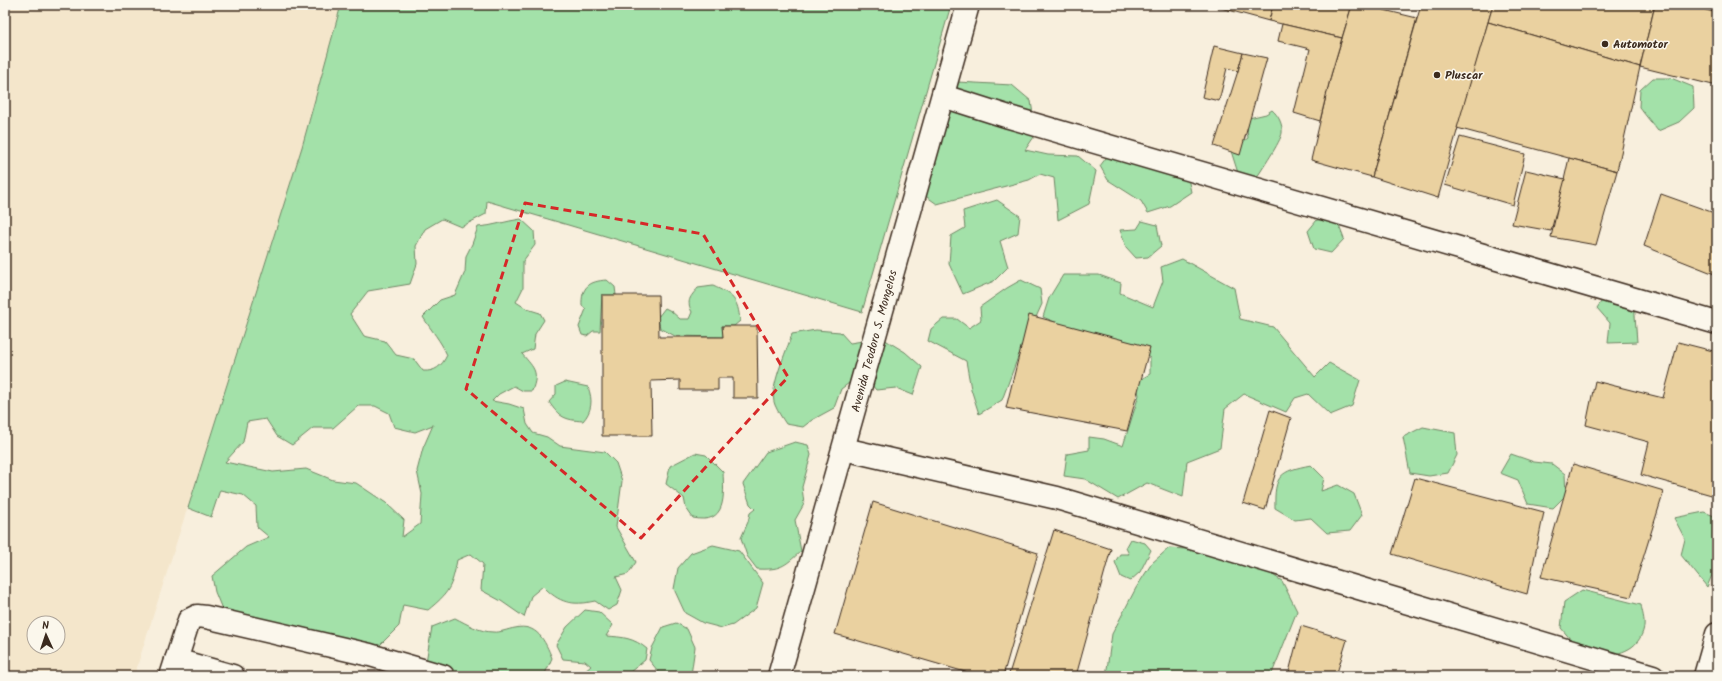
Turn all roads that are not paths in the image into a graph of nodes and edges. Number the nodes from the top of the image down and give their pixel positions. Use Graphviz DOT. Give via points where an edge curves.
graph roads {
  1 [pos="968,5"];
  2 [pos="943,96"];
  3 [pos="1717,323"];
  4 [pos="844,449"];
  5 [pos="1717,634"];
  6 [pos="174,668"];
  7 [pos="233,676"];
  8 [pos="443,676"];
  9 [pos="779,676"];
  10 [pos="1653,676"];
  11 [pos="1705,676"];
  1 -- 2 [label="street, Avenida Teodoro S. Mongelos"];
  2 -- 3 [label="street"];
  2 -- 4 [label="street, Avenida Teodoro S. Mongelos"];
  4 -- 9 [label="street, Avenida Teodoro S. Mongelos"];
  4 -- 10 [label="street" via="1057,498"];
  5 -- 11 [label="street"];
  6 -- 7 [label="street"];
  6 -- 8 [label="street" via="189,620 198,616 370,655"];
}
